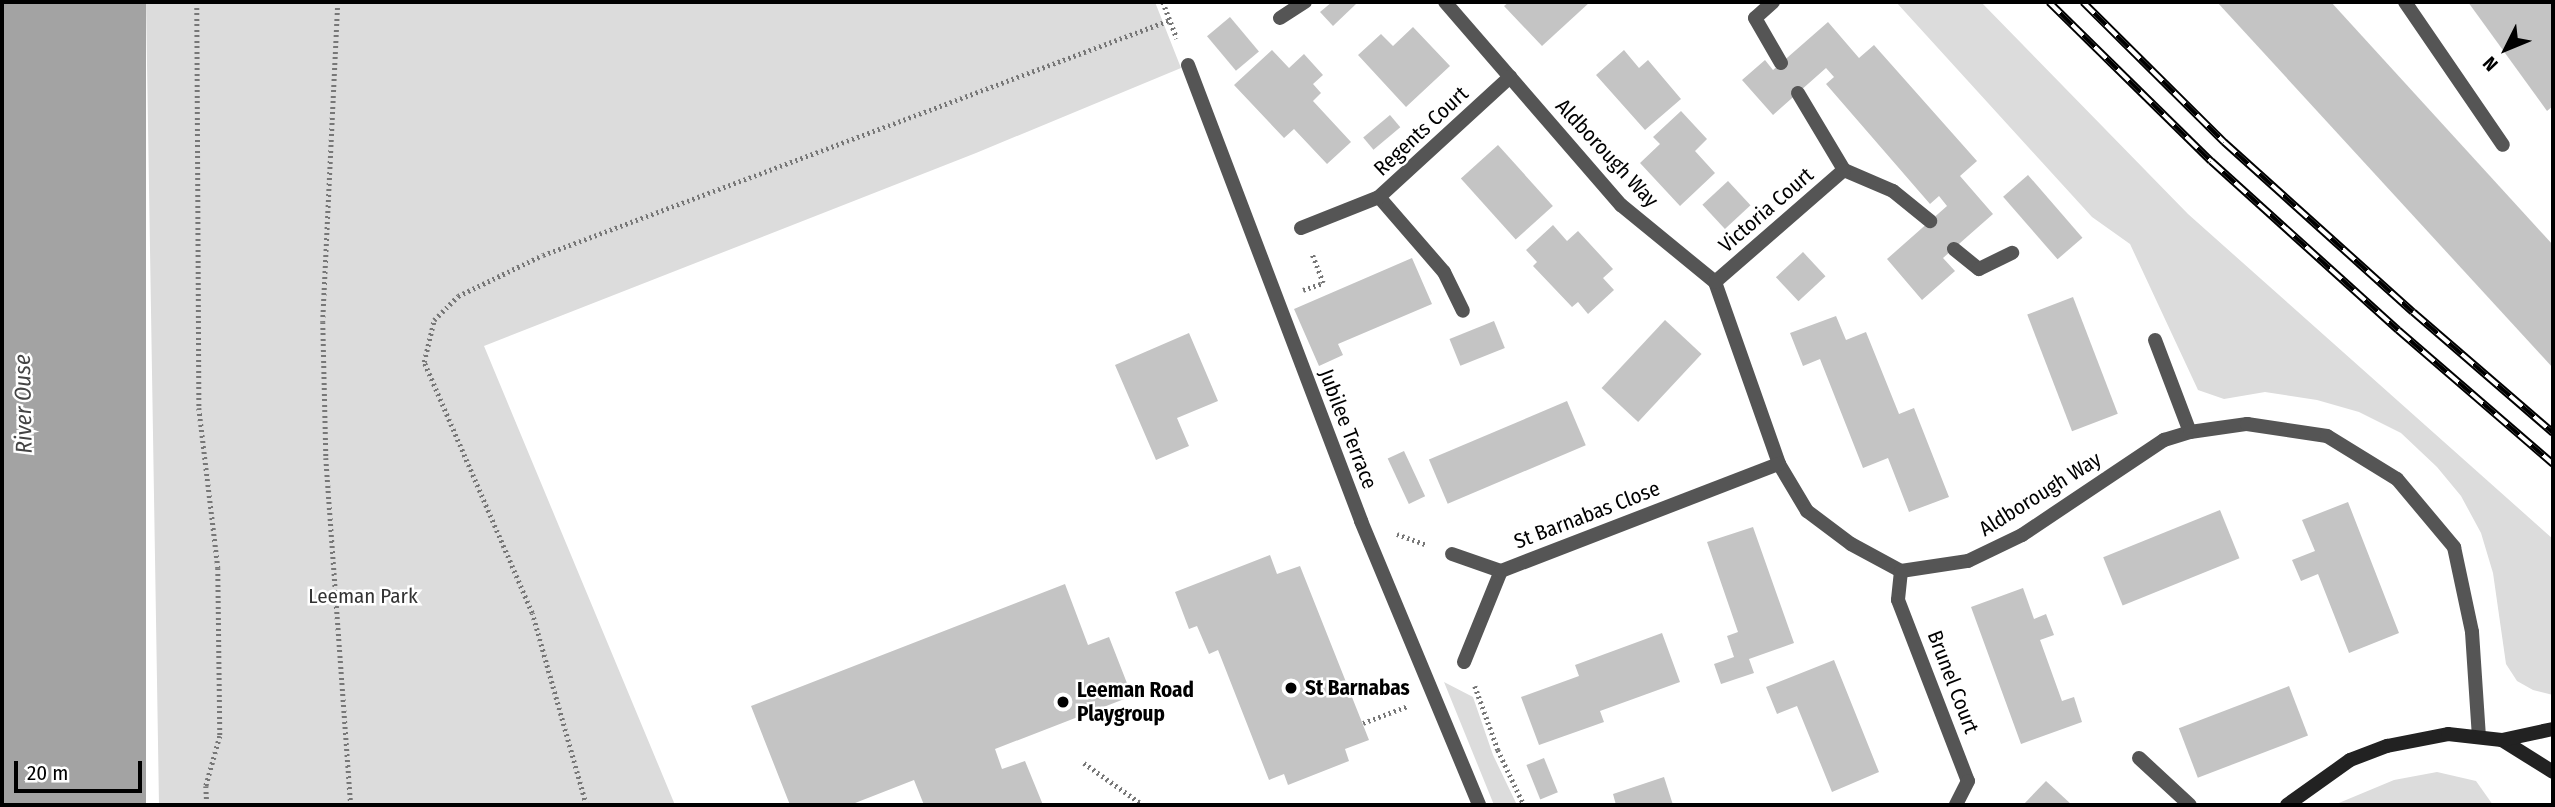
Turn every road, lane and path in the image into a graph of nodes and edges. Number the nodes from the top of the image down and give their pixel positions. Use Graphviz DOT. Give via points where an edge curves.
graph roads {
  1 [pos="197,2"];
  2 [pos="338,2"];
  3 [pos="1163,2"];
  4 [pos="1305,2"];
  5 [pos="1445,2"];
  6 [pos="1773,2"];
  7 [pos="2405,2"];
  8 [pos="1280,18"];
  9 [pos="1170,20"];
  10 [pos="1781,63"];
  11 [pos="1188,65"];
  12 [pos="1510,77"];
  13 [pos="1798,93"];
  14 [pos="2502,145"];
  15 [pos="1844,170"];
  16 [pos="1379,197"];
  17 [pos="1930,221"];
  18 [pos="1301,228"];
  19 [pos="1954,248"];
  20 [pos="2012,253"];
  21 [pos="1715,282"];
  22 [pos="1275,301"];
  23 [pos="1463,311"];
  24 [pos="2155,340"];
  25 [pos="2190,432"];
  26 [pos="1779,464"];
  27 [pos="1361,521"];
  28 [pos="1452,554"];
  29 [pos="1901,570"];
  30 [pos="1501,571"];
  31 [pos="1464,662"];
  32 [pos="1435,696"];
  33 [pos="1363,723"];
  34 [pos="2553,729"];
  35 [pos="2479,737"];
  36 [pos="2502,740"];
  37 [pos="2139,758"];
  38 [pos="1084,763"];
  39 [pos="2553,772"];
  40 [pos="207,805"];
  41 [pos="351,805"];
  42 [pos="586,805"];
  43 [pos="1143,805"];
  44 [pos="1479,805"];
  45 [pos="1524,805"];
  46 [pos="1956,805"];
  47 [pos="2190,805"];
  48 [pos="2287,805"];
  1 -- 40 [label="path" via="200,408 218,568 220,666 220,736 206,786"];
  2 -- 41 [label="path" via="323,322 326,458"];
  3 -- 9 [label="path"];
  4 -- 8 [label="street"];
  5 -- 12 [label="street, Aldborough Way"];
  6 -- 10 [label="street" via="1755,18"];
  7 -- 14 [label="street"];
  9 -- 11 [label="path"];
  9 -- 42 [label="path" via="543,255 458,296 434,320 424,362 533,613"];
  11 -- 22 [label="street, Jubilee Terrace"];
  12 -- 16 [label="street, Regents Court"];
  12 -- 21 [label="street, Aldborough Way" via="1621,205"];
  13 -- 15 [label="street"];
  15 -- 17 [label="street" via="1893,191"];
  15 -- 21 [label="street, Victoria Court"];
  16 -- 18 [label="street, Regents Court"];
  16 -- 23 [label="street" via="1444,272"];
  18 -- 22 [label="path" via="1323,282"];
  19 -- 20 [label="street" via="1979,269"];
  21 -- 26 [label="street"];
  22 -- 27 [label="street, Jubilee Terrace"];
  24 -- 25 [label="street"];
  25 -- 29 [label="street, Aldborough Way" via="2164,440 2000,546 1968,561"];
  25 -- 35 [label="street, Aldborough Way" via="2246,424 2327,436 2397,479 2454,547 2472,632"];
  26 -- 29 [label="street" via="1807,512 1851,544"];
  26 -- 30 [label="street, St Barnabas Close"];
  27 -- 28 [label="path"];
  27 -- 32 [label="street, Jubilee Terrace"];
  28 -- 30 [label="street"];
  29 -- 46 [label="street, Brunel Court" via="1899,600 1968,781"];
  30 -- 31 [label="street, St Barnabas Close"];
  31 -- 45 [label="path"];
  32 -- 33 [label="path"];
  32 -- 44 [label="street, Jubilee Terrace"];
  34 -- 36 [label="street"];
  35 -- 36 [label="street"];
  35 -- 48 [label="street" via="2448,734 2387,746 2350,760"];
  36 -- 39 [label="street"];
  37 -- 47 [label="street"];
  38 -- 43 [label="path"];
}
